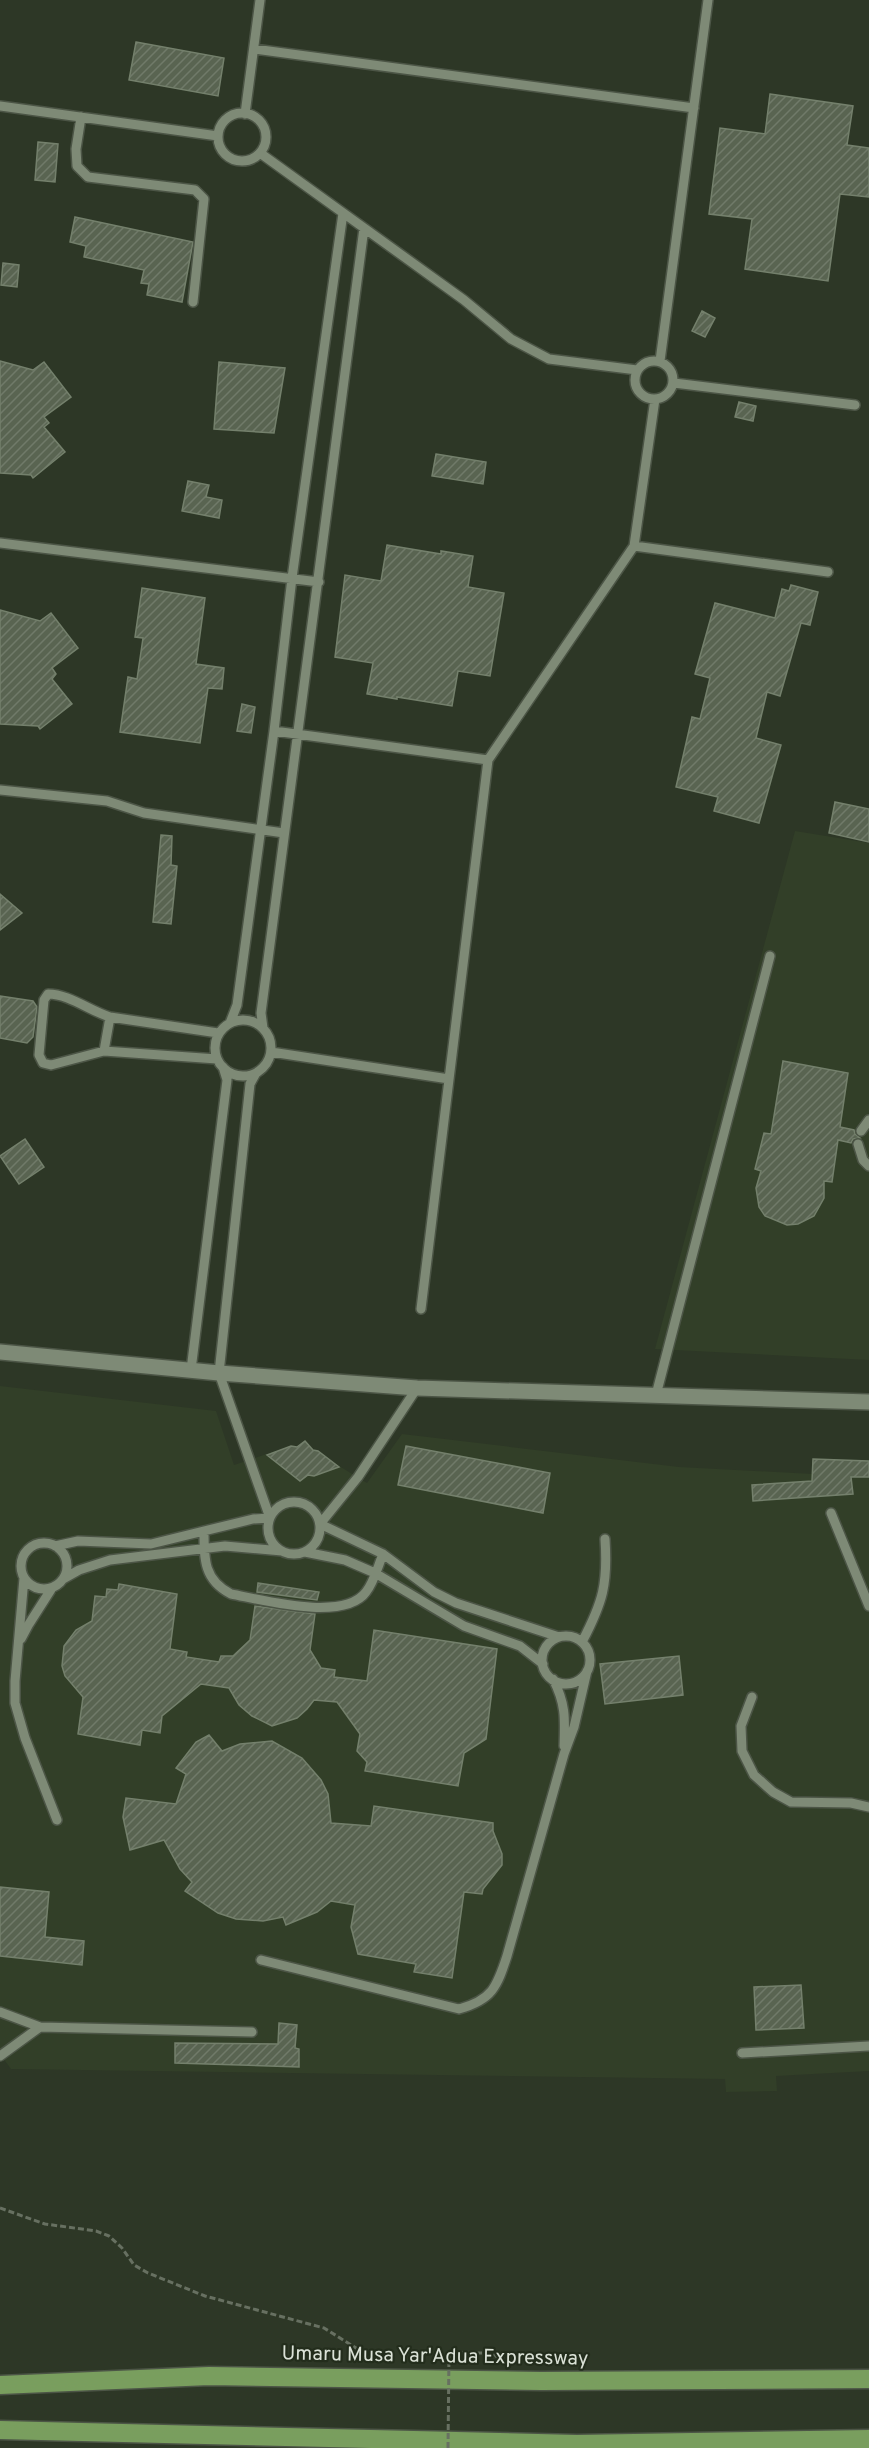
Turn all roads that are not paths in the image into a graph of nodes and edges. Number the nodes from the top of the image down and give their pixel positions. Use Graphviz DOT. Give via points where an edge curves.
graph roads {
  1 [pos="260,0"];
  2 [pos="708,0"];
  3 [pos="254,49"];
  4 [pos="0,106"];
  5 [pos="694,108"];
  6 [pos="245,114"];
  7 [pos="81,117"];
  8 [pos="218,136"];
  9 [pos="260,153"];
  10 [pos="343,213"];
  11 [pos="364,228"];
  12 [pos="193,302"];
  13 [pos="660,361"];
  14 [pos="637,370"];
  15 [pos="674,383"];
  16 [pos="655,399"];
  17 [pos="855,405"];
  18 [pos="0,543"];
  19 [pos="634,546"];
  20 [pos="828,572"];
  21 [pos="292,578"];
  22 [pos="319,582"];
  23 [pos="274,731"];
  24 [pos="297,734"];
  25 [pos="488,760"];
  26 [pos="0,790"];
  27 [pos="261,829"];
  28 [pos="284,833"];
  29 [pos="770,956"];
  30 [pos="110,1017"];
  31 [pos="230,1023"];
  32 [pos="263,1028"];
  33 [pos="218,1033"];
  34 [pos="104,1051"];
  35 [pos="271,1052"];
  36 [pos="217,1059"];
  37 [pos="223,1067"];
  38 [pos="256,1073"];
  39 [pos="449,1079"];
  40 [pos="869,1120"];
  41 [pos="861,1131"];
  42 [pos="858,1144"];
  43 [pos="869,1166"];
  44 [pos="421,1309"];
  45 [pos="0,1352"];
  46 [pos="191,1370"];
  47 [pos="219,1373"];
  48 [pos="417,1388"];
  49 [pos="656,1395"];
  50 [pos="869,1402"];
  51 [pos="831,1513"];
  52 [pos="270,1518"];
  53 [pos="320,1524"];
  54 [pos="204,1531"];
  55 [pos="605,1539"];
  56 [pos="55,1546"];
  57 [pos="204,1549"];
  58 [pos="282,1551"];
  59 [pos="305,1552"];
  60 [pos="383,1554"];
  61 [pos="375,1574"];
  62 [pos="24,1578"];
  63 [pos="63,1579"];
  64 [pos="52,1588"];
  65 [pos="869,1606"];
  66 [pos="559,1637"];
  67 [pos="582,1642"];
  68 [pos="19,1644"];
  69 [pos="543,1664"];
  70 [pos="587,1671"];
  71 [pos="552,1679"];
  72 [pos="752,1697"];
  73 [pos="564,1754"];
  74 [pos="869,1807"];
  75 [pos="57,1820"];
  76 [pos="261,1960"];
  77 [pos="0,2012"];
  78 [pos="40,2027"];
  79 [pos="252,2032"];
  80 [pos="869,2046"];
  81 [pos="742,2053"];
  82 [pos="0,2056"];
  83 [pos="869,2379"];
  84 [pos="0,2385"];
  85 [pos="0,2430"];
  86 [pos="869,2439"];
  1 -- 3 [label="lane"];
  2 -- 5 [label="lane"];
  3 -- 5 [label="lane"];
  3 -- 6 [label="lane"];
  4 -- 7 [label="lane"];
  5 -- 13 [label="lane"];
  6 -- 8 [label="lane" via="230,117"];
  6 -- 9 [label="lane" via="258,120 265,133"];
  7 -- 8 [label="lane"];
  7 -- 12 [label="lane" via="77,166 88,177 195,190 204,199"];
  8 -- 9 [label="lane" via="221,150 233,160 247,161"];
  9 -- 10 [label="lane"];
  10 -- 11 [label="lane"];
  10 -- 21 [label="lane"];
  11 -- 14 [label="lane" via="511,339 549,359"];
  11 -- 22 [label="lane"];
  13 -- 14 [label="lane" via="647,362"];
  13 -- 15 [label="lane" via="671,370"];
  14 -- 16 [label="lane" via="638,390"];
  15 -- 16 [label="lane" via="668,394"];
  15 -- 17 [label="lane"];
  16 -- 19 [label="lane"];
  18 -- 21 [label="lane"];
  19 -- 20 [label="lane"];
  19 -- 25 [label="lane"];
  21 -- 22 [label="lane"];
  21 -- 23 [label="lane"];
  22 -- 24 [label="lane"];
  23 -- 24 [label="lane"];
  23 -- 27 [label="lane"];
  24 -- 25 [label="lane"];
  24 -- 28 [label="lane"];
  25 -- 39 [label="lane"];
  26 -- 27 [label="lane" via="107,801 144,813"];
  27 -- 28 [label="lane"];
  27 -- 31 [label="lane" via="237,1005"];
  28 -- 32 [label="lane" via="261,1013"];
  29 -- 49 [label="lane"];
  30 -- 33 [label="lane"];
  30 -- 34 [label="lane"];
  30 -- 34 [label="lane" via="57,994 48,994 44,1000 39,1055 43,1063 51,1065"];
  31 -- 32 [label="lane" via="247,1020"];
  31 -- 33 [label="lane"];
  32 -- 35 [label="lane"];
  33 -- 36 [label="lane"];
  34 -- 36 [label="lane"];
  35 -- 38 [label="lane"];
  35 -- 39 [label="lane"];
  36 -- 37 [label="lane"];
  37 -- 38 [label="lane" via="238,1076"];
  37 -- 46 [label="lane" via="227,1080"];
  38 -- 47 [label="lane" via="250,1084"];
  39 -- 44 [label="lane"];
  40 -- 41 [label="lane"];
  42 -- 43 [label="lane"];
  45 -- 46 [label="street"];
  46 -- 47 [label="street"];
  47 -- 48 [label="street"];
  47 -- 52 [label="lane"];
  48 -- 49 [label="street"];
  48 -- 53 [label="lane"];
  49 -- 50 [label="street"];
  51 -- 65 [label="lane"];
  52 -- 53 [label="lane" via="281,1505 297,1501 312,1509"];
  52 -- 54 [label="lane"];
  52 -- 58 [label="lane" via="268,1532"];
  53 -- 59 [label="lane" via="318,1540"];
  53 -- 60 [label="lane"];
  54 -- 56 [label="lane" via="151,1544 78,1541"];
  54 -- 57 [label="lane"];
  55 -- 67 [label="lane" via="607,1571 602,1598"];
  56 -- 62 [label="lane" via="41,1543 27,1550 21,1563"];
  56 -- 63 [label="lane" via="67,1565"];
  57 -- 58 [label="lane" via="238,1546"];
  57 -- 61 [label="lane" via="211,1579 220,1588 256,1599 316,1607 344,1606 366,1592"];
  57 -- 63 [label="lane" via="110,1560"];
  58 -- 59 [label="lane"];
  59 -- 61 [label="lane" via="345,1560"];
  60 -- 61 [label="lane"];
  60 -- 66 [label="lane" via="434,1592 456,1603"];
  61 -- 69 [label="lane" via="464,1626 520,1646"];
  62 -- 64 [label="lane" via="36,1588"];
  62 -- 68 [label="lane"];
  63 -- 64 [label="lane"];
  64 -- 68 [label="lane"];
  66 -- 67 [label="lane"];
  66 -- 69 [label="lane" via="544,1651"];
  67 -- 70 [label="lane" via="590,1656"];
  68 -- 75 [label="lane" via="15,1703"];
  69 -- 71 [label="lane"];
  70 -- 71 [label="lane" via="568,1684"];
  70 -- 73 [label="lane"];
  71 -- 73 [label="lane" via="561,1695 565,1716"];
  72 -- 74 [label="lane" via="741,1726 742,1750 754,1775 791,1802"];
  73 -- 76 [label="lane" via="500,1979 477,2004 459,2009"];
  77 -- 78 [label="lane"];
  78 -- 79 [label="lane"];
  78 -- 82 [label="lane"];
  80 -- 81 [label="lane"];
  83 -- 84 [label="highway, Umaru Musa Yar'Adua Expressway" via="541,2381 209,2376"];
  85 -- 86 [label="highway" via="577,2444"];
}
